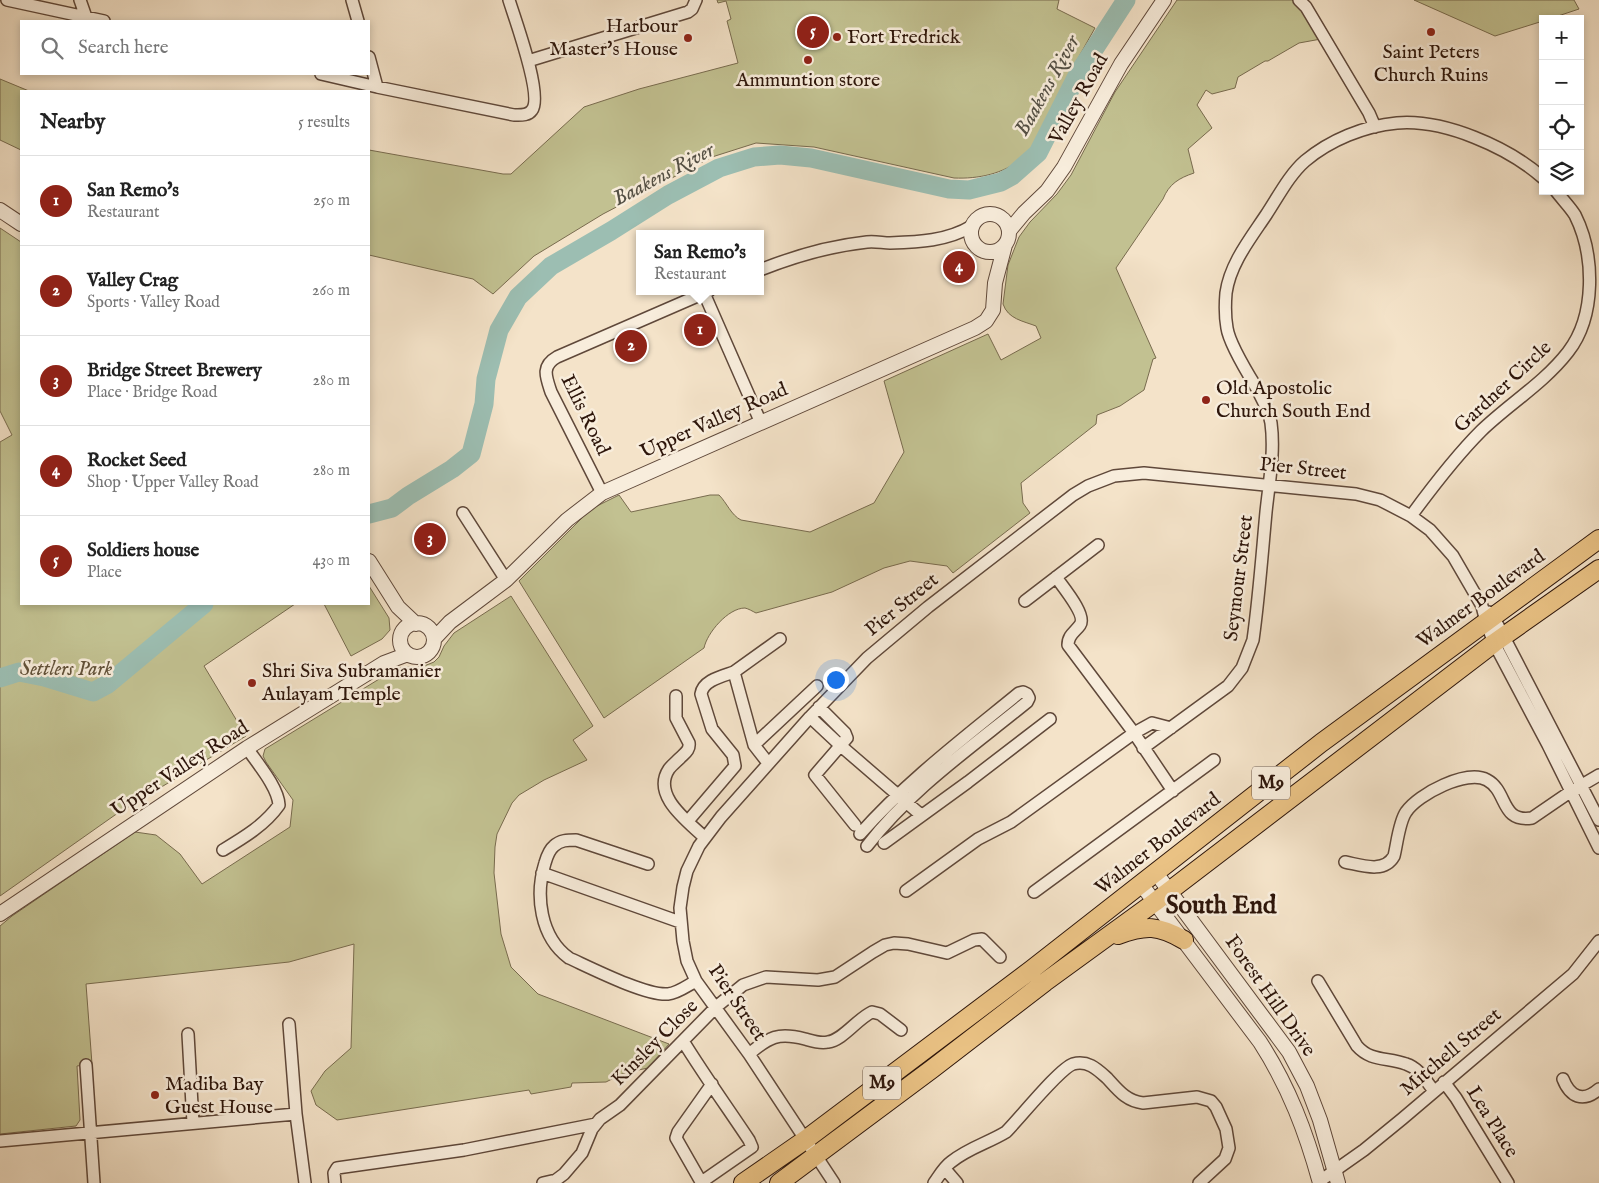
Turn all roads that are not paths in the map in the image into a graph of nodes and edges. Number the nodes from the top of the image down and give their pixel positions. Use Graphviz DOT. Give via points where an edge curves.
graph roads {
  1 [pos="7,0"];
  2 [pos="80,0"];
  3 [pos="352,0"];
  4 [pos="509,0"];
  5 [pos="1164,0"];
  6 [pos="1299,0"];
  7 [pos="694,4"];
  8 [pos="86,17"];
  9 [pos="100,20"];
  10 [pos="358,20"];
  11 [pos="370,61"];
  12 [pos="528,61"];
  13 [pos="325,75"];
  14 [pos="377,87"];
  15 [pos="1375,127"];
  16 [pos="1539,175"];
  17 [pos="1559,195"];
  18 [pos="0,210"];
  19 [pos="1024,213"];
  20 [pos="1000,216"];
  21 [pos="20,223"];
  22 [pos="972,226"];
  23 [pos="1009,230"];
  24 [pos="1005,245"];
  25 [pos="986,252"];
  26 [pos="764,269"];
  27 [pos="996,283"];
  28 [pos="699,295"];
  29 [pos="707,295"];
  30 [pos="761,423"];
  31 [pos="1269,484"];
  32 [pos="602,493"];
  33 [pos="463,513"];
  34 [pos="1411,516"];
  35 [pos="1599,539"];
  36 [pos="1098,545"];
  37 [pos="370,563"];
  38 [pos="1599,568"];
  39 [pos="1056,577"];
  40 [pos="506,580"];
  41 [pos="1025,601"];
  42 [pos="398,607"];
  43 [pos="1487,615"];
  44 [pos="426,630"];
  45 [pos="780,639"];
  46 [pos="1499,640"];
  47 [pos="404,644"];
  48 [pos="734,672"];
  49 [pos="818,686"];
  50 [pos="676,696"];
  51 [pos="819,707"];
  52 [pos="810,716"];
  53 [pos="1050,719"];
  54 [pos="1170,728"];
  55 [pos="1138,730"];
  56 [pos="754,745"];
  57 [pos="841,746"];
  58 [pos="247,748"];
  59 [pos="1143,748"];
  60 [pos="1214,760"];
  61 [pos="768,763"];
  62 [pos="1599,774"];
  63 [pos="1582,785"];
  64 [pos="1173,791"];
  65 [pos="1570,792"];
  66 [pos="902,798"];
  67 [pos="922,815"];
  68 [pos="1599,820"];
  69 [pos="688,821"];
  70 [pos="705,838"];
  71 [pos="884,843"];
  72 [pos="867,846"];
  73 [pos="1599,848"];
  74 [pos="223,850"];
  75 [pos="1345,862"];
  76 [pos="648,864"];
  77 [pos="542,873"];
  78 [pos="1156,873"];
  79 [pos="1141,884"];
  80 [pos="1169,890"];
  81 [pos="906,892"];
  82 [pos="1034,892"];
  83 [pos="1155,902"];
  84 [pos="0,914"];
  85 [pos="680,922"];
  86 [pos="1103,940"];
  87 [pos="1184,940"];
  88 [pos="1597,946"];
  89 [pos="1000,957"];
  90 [pos="696,981"];
  91 [pos="1318,981"];
  92 [pos="716,1007"];
  93 [pos="289,1024"];
  94 [pos="901,1030"];
  95 [pos="188,1034"];
  96 [pos="683,1041"];
  97 [pos="749,1054"];
  98 [pos="86,1065"];
  99 [pos="1563,1079"];
  100 [pos="1444,1082"];
  101 [pos="712,1084"];
  102 [pos="1599,1089"];
  103 [pos="1434,1091"];
  104 [pos="296,1114"];
  105 [pos="193,1123"];
  106 [pos="596,1124"];
  107 [pos="91,1132"];
  108 [pos="805,1140"];
  109 [pos="0,1141"];
  110 [pos="817,1156"];
  111 [pos="945,1169"];
  112 [pos="1336,1176"];
  113 [pos="698,1182"];
  114 [pos="1320,1182"];
  115 [pos="94,1183"];
  116 [pos="305,1183"];
  117 [pos="335,1183"];
  118 [pos="543,1183"];
  119 [pos="744,1183"];
  120 [pos="779,1183"];
  121 [pos="834,1183"];
  122 [pos="934,1183"];
  123 [pos="957,1183"];
  124 [pos="1199,1183"];
  125 [pos="1508,1183"];
  1 -- 8 [label="street"];
  2 -- 8 [label="street"];
  3 -- 10 [label="street"];
  4 -- 12 [label="street"];
  5 -- 19 [label="street, Valley Road" via="1121,64 1064,167 1047,191"];
  6 -- 15 [label="street"];
  7 -- 12 [label="street" via="688,12"];
  8 -- 9 [label="street"];
  11 -- 14 [label="street"];
  12 -- 14 [label="street" via="535,99 530,113 525,115"];
  13 -- 14 [label="street"];
  15 -- 16 [label="street" via="1406,123 1451,130 1488,143"];
  15 -- 31 [label="street" via="1326,146 1303,163 1247,244 1229,278 1225,308 1227,330 1266,406 1270,422 1272,455"];
  17 -- 34 [label="street, Gardner Circle" via="1574,214 1589,269 1590,294 1578,332 1568,352 1538,383 1460,453"];
  18 -- 21 [label="street"];
  19 -- 20 [label="street"];
  19 -- 23 [label="street, Valley Road"];
  20 -- 22 [label="street" via="984,215"];
  20 -- 23 [label="street"];
  22 -- 25 [label="street" via="973,242"];
  22 -- 26 [label="street" via="935,240 829,247"];
  23 -- 24 [label="street"];
  24 -- 25 [label="street" via="996,251"];
  24 -- 27 [label="street, Upper Valley Road"];
  25 -- 27 [label="street, Upper Valley Road"];
  27 -- 30 [label="street, Upper Valley Road" via="991,316 975,328"];
  28 -- 32 [label="street, Ellis Road" via="557,357 546,368 545,376 551,392"];
  29 -- 30 [label="street"];
  30 -- 32 [label="street, Upper Valley Road"];
  31 -- 34 [label="street, Pier Street" via="1356,494 1380,500"];
  31 -- 51 [label="street, Pier Street" via="1144,473 1114,476 1088,486 928,606 867,658"];
  31 -- 54 [label="street, Seymour Street" via="1253,640 1242,668 1228,686"];
  32 -- 40 [label="street, Upper Valley Road" via="567,520"];
  33 -- 40 [label="street"];
  34 -- 43 [label="street, Pier Street" via="1430,530 1453,556"];
  35 -- 43 [label="main road, Walmer Boulevard / M9"];
  36 -- 39 [label="street"];
  37 -- 42 [label="street"];
  38 -- 46 [label="main road, M9"];
  39 -- 41 [label="street"];
  39 -- 55 [label="street" via="1082,618 1069,637 1068,645"];
  40 -- 44 [label="street, Upper Valley Road" via="450,622"];
  42 -- 44 [label="street"];
  42 -- 47 [label="street"];
  43 -- 46 [label="street, Pier Street"];
  43 -- 78 [label="main road, Walmer Boulevard / M9"];
  44 -- 47 [label="street" via="407,627"];
  44 -- 47 [label="street" via="431,649 423,656 413,656"];
  45 -- 48 [label="street"];
  46 -- 63 [label="street"];
  46 -- 65 [label="street"];
  46 -- 80 [label="main road, M9"];
  47 -- 58 [label="street, Upper Valley Road" via="384,663"];
  48 -- 56 [label="street"];
  48 -- 69 [label="street" via="706,684 702,694 712,730 733,755 735,766"];
  49 -- 56 [label="street"];
  50 -- 69 [label="street" via="676,718 690,747 669,769 665,785 668,801"];
  51 -- 52 [label="street, Pier Street"];
  51 -- 57 [label="street" via="847,735"];
  52 -- 57 [label="street"];
  52 -- 61 [label="street, Pier Street"];
  53 -- 67 [label="street"];
  54 -- 55 [label="street" via="1152,724"];
  54 -- 59 [label="street, Seymour Street"];
  55 -- 59 [label="street"];
  55 -- 81 [label="street" via="1011,822 978,839"];
  56 -- 61 [label="street"];
  57 -- 66 [label="street"];
  57 -- 66 [label="street" via="815,775 857,830"];
  58 -- 74 [label="street" via="272,786 279,805 253,830"];
  58 -- 84 [label="street, Upper Valley Road"];
  59 -- 64 [label="street"];
  60 -- 64 [label="street"];
  61 -- 70 [label="street, Pier Street"];
  62 -- 63 [label="street"];
  63 -- 65 [label="street"];
  63 -- 68 [label="street"];
  64 -- 82 [label="street"];
  65 -- 73 [label="street"];
  65 -- 75 [label="street" via="1532,818 1519,819 1513,816 1489,780 1474,777 1454,781 1422,796 1409,808 1391,861 1373,867"];
  66 -- 66 [label="street" via="1019,693 1027,694 1027,702"];
  66 -- 67 [label="street"];
  66 -- 72 [label="street"];
  67 -- 71 [label="street"];
  69 -- 70 [label="street"];
  70 -- 85 [label="street, Pier Street" via="687,871"];
  76 -- 77 [label="street" via="585,842 567,840 549,852"];
  77 -- 85 [label="street"];
  77 -- 90 [label="street" via="543,916 554,944 569,958 632,986 663,994 671,994"];
  78 -- 79 [label="main road, Walmer Boulevard / M9"];
  78 -- 80 [label="street, Forest Hill Drive"];
  79 -- 83 [label="street, Forest Hill Drive"];
  79 -- 108 [label="main road, Walmer Boulevard / M9"];
  80 -- 83 [label="main road, M9"];
  80 -- 112 [label="street, Forest Hill Drive" via="1289,1052 1320,1120"];
  83 -- 86 [label="main road, M9"];
  83 -- 87 [label="street, Forest Hill Drive"];
  85 -- 90 [label="street, Pier Street" via="687,961"];
  86 -- 87 [label="main road" via="1151,927 1168,931"];
  86 -- 110 [label="main road, M9"];
  87 -- 114 [label="street, Forest Hill Drive" via="1278,1070 1296,1110"];
  88 -- 100 [label="street, Mitchell Street" via="1573,974"];
  89 -- 92 [label="street, Kinsley Close" via="982,940 974,940 947,952 894,943 835,978 756,980 744,985"];
  90 -- 92 [label="street, Pier Street"];
  91 -- 103 [label="street" via="1356,1046 1364,1054 1407,1064 1416,1069"];
  92 -- 96 [label="street, Kinsley Close"];
  92 -- 97 [label="street, Pier Street"];
  93 -- 104 [label="street"];
  94 -- 97 [label="street" via="880,1014 871,1013 828,1042 781,1035 763,1042"];
  95 -- 105 [label="street"];
  96 -- 101 [label="street"];
  96 -- 106 [label="street, Kinsley Close" via="620,1105"];
  97 -- 108 [label="street, Pier Street"];
  98 -- 107 [label="street"];
  99 -- 102 [label="street" via="1574,1095 1592,1095"];
  100 -- 103 [label="street, Mitchell Street"];
  100 -- 125 [label="street, Lea Place"];
  101 -- 113 [label="street" via="676,1138"];
  101 -- 113 [label="street" via="752,1147"];
  103 -- 112 [label="street, Mitchell Street"];
  104 -- 105 [label="street"];
  104 -- 116 [label="street"];
  105 -- 107 [label="street"];
  106 -- 117 [label="street" via="464,1150 337,1168"];
  106 -- 118 [label="street" via="572,1166 556,1180"];
  107 -- 109 [label="street"];
  107 -- 115 [label="street"];
  108 -- 110 [label="street, Pier Street"];
  108 -- 119 [label="main road, Walmer Boulevard / M9"];
  110 -- 120 [label="main road, M9"];
  110 -- 121 [label="street"];
  111 -- 122 [label="street"];
  111 -- 123 [label="street"];
  111 -- 124 [label="street" via="965,1152 1006,1132 1059,1074 1074,1064 1090,1064 1134,1102 1197,1097 1211,1101 1220,1114 1229,1148 1225,1159"];
  112 -- 114 [label="street, Mitchell Street"];
}
